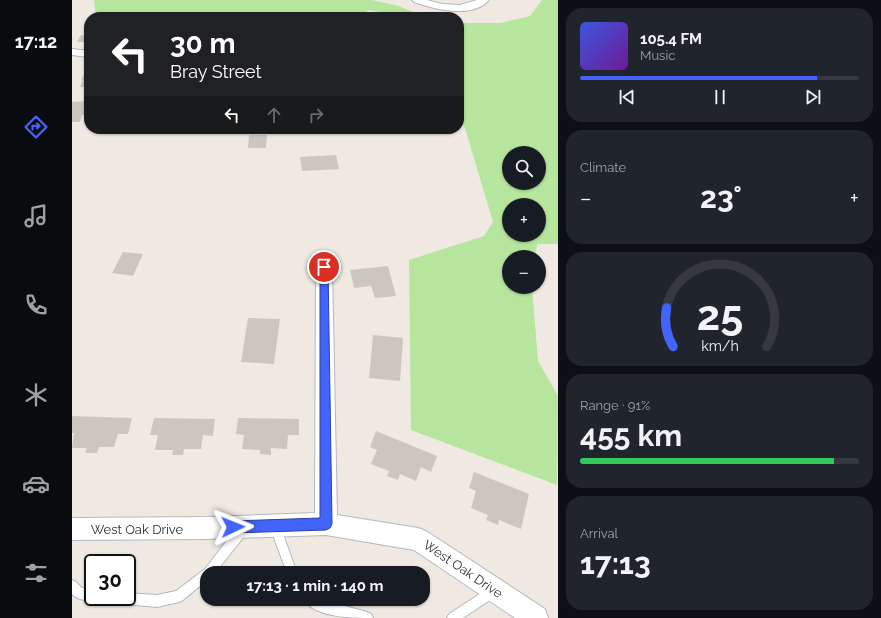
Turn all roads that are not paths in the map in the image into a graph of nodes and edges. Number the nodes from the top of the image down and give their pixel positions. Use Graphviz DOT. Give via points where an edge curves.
graph roads {
  1 [pos="416,0"];
  2 [pos="484,0"];
  3 [pos="72,52"];
  4 [pos="84,53"];
  5 [pos="324,267"];
  6 [pos="326,524"];
  7 [pos="274,526"];
  8 [pos="246,527"];
  9 [pos="72,529"];
  10 [pos="213,566"];
  11 [pos="289,566"];
  12 [pos="200,579"];
  13 [pos="72,586"];
  14 [pos="495,590"];
  15 [pos="84,594"];
  16 [pos="136,599"];
  17 [pos="324,606"];
  18 [pos="367,618"];
  19 [pos="453,618"];
  20 [pos="536,618"];
  1 -- 2 [label="street" via="445,7 466,7"];
  3 -- 4 [label="street"];
  5 -- 6 [label="street"];
  6 -- 7 [label="street, West Oak Drive"];
  6 -- 14 [label="street, West Oak Drive" via="418,539"];
  7 -- 8 [label="street, West Oak Drive"];
  7 -- 11 [label="lane"];
  8 -- 9 [label="street, West Oak Drive"];
  8 -- 10 [label="lane"];
  12 -- 16 [label="lane" via="179,596 157,601"];
  13 -- 15 [label="lane" via="79,593"];
  14 -- 19 [label="lane"];
  14 -- 20 [label="street, West Oak Drive"];
  17 -- 18 [label="lane"];
}
